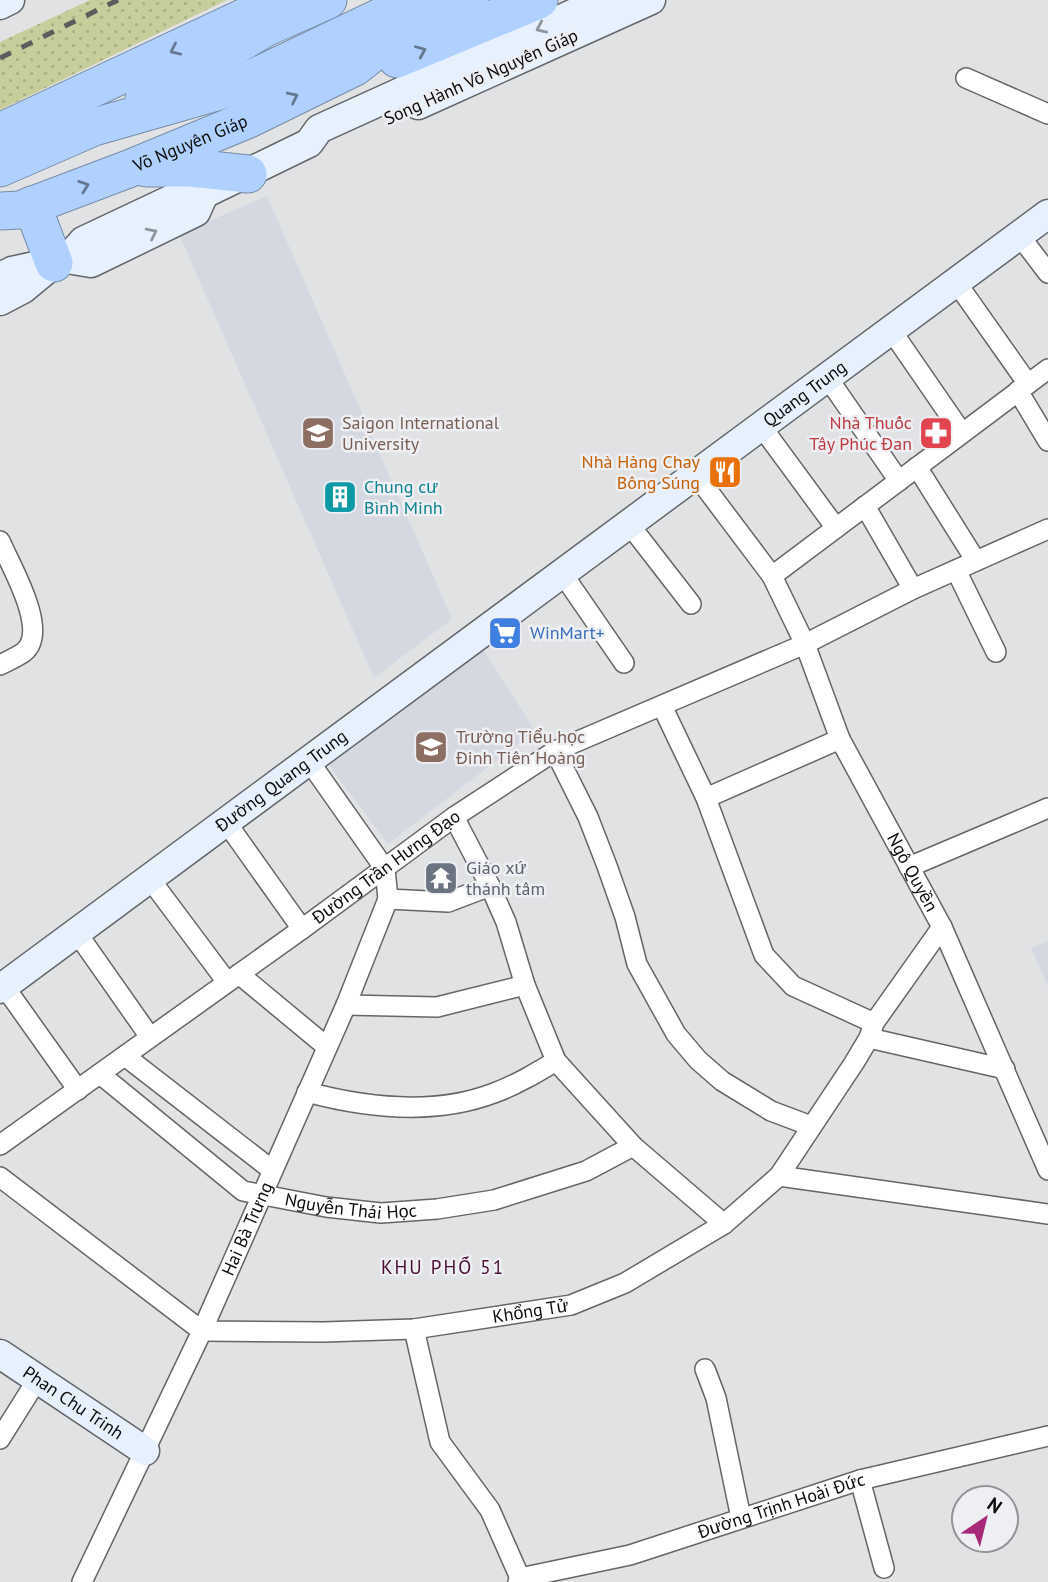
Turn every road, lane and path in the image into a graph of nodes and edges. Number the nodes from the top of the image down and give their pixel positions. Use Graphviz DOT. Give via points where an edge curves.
graph roads {
  1 [pos="10,0"];
  2 [pos="281,0"];
  3 [pos="328,0"];
  4 [pos="416,0"];
  5 [pos="470,0"];
  6 [pos="539,0"];
  7 [pos="603,0"];
  8 [pos="651,0"];
  9 [pos="0,5"];
  10 [pos="358,52"];
  11 [pos="966,78"];
  12 [pos="1048,114"];
  13 [pos="94,127"];
  14 [pos="0,132"];
  15 [pos="309,143"];
  16 [pos="0,168"];
  17 [pos="131,168"];
  18 [pos="248,174"];
  19 [pos="13,214"];
  20 [pos="1048,214"];
  21 [pos="1019,235"];
  22 [pos="60,261"];
  23 [pos="1048,273"];
  24 [pos="0,277"];
  25 [pos="956,282"];
  26 [pos="0,301"];
  27 [pos="891,330"];
  28 [pos="827,377"];
  29 [pos="1037,379"];
  30 [pos="761,426"];
  31 [pos="962,433"];
  32 [pos="1048,441"];
  33 [pos="917,467"];
  34 [pos="696,475"];
  35 [pos="899,481"];
  36 [pos="865,506"];
  37 [pos="629,524"];
  38 [pos="836,528"];
  39 [pos="1048,529"];
  40 [pos="0,541"];
  41 [pos="976,561"];
  42 [pos="956,570"];
  43 [pos="562,573"];
  44 [pos="772,576"];
  45 [pos="913,589"];
  46 [pos="691,604"];
  47 [pos="805,644"];
  48 [pos="996,652"];
  49 [pos="624,663"];
  50 [pos="0,665"];
  51 [pos="662,706"];
  52 [pos="841,739"];
  53 [pos="555,751"];
  54 [pos="309,761"];
  55 [pos="706,798"];
  56 [pos="1048,808"];
  57 [pos="454,817"];
  58 [pos="226,822"];
  59 [pos="909,867"];
  60 [pos="385,869"];
  61 [pos="150,878"];
  62 [pos="491,886"];
  63 [pos="388,899"];
  64 [pos="942,927"];
  65 [pos="302,929"];
  66 [pos="77,933"];
  67 [pos="233,978"];
  68 [pos="525,985"];
  69 [pos="2,988"];
  70 [pos="346,1005"];
  71 [pos="872,1030"];
  72 [pos="150,1037"];
  73 [pos="327,1047"];
  74 [pos="125,1056"];
  75 [pos="556,1061"];
  76 [pos="1005,1069"];
  77 [pos="100,1074"];
  78 [pos="78,1090"];
  79 [pos="307,1092"];
  80 [pos="811,1126"];
  81 [pos="2,1139"];
  82 [pos="633,1146"];
  83 [pos="272,1170"];
  84 [pos="1048,1170"];
  85 [pos="779,1176"];
  86 [pos="0,1177"];
  87 [pos="262,1194"];
  88 [pos="1048,1214"];
  89 [pos="724,1224"];
  90 [pos="414,1329"];
  91 [pos="202,1331"];
  92 [pos="0,1354"];
  93 [pos="705,1369"];
  94 [pos="37,1380"];
  95 [pos="1048,1436"];
  96 [pos="0,1440"];
  97 [pos="145,1451"];
  98 [pos="860,1480"];
  99 [pos="741,1518"];
  100 [pos="884,1568"];
  101 [pos="519,1580"];
  102 [pos="82,1582"];
  1 -- 9 [label="street"];
  2 -- 14 [label="highway, one-way"];
  3 -- 13 [label="highway, Võ Nguyên Giáp" via="267,27"];
  4 -- 10 [label="highway"];
  5 -- 10 [label="highway"];
  10 -- 6 [label="highway, Võ Nguyên Giáp, one-way" via="405,58"];
  7 -- 15 [label="street, Song Hành Võ Nguyên Giáp, one-way" via="319,129"];
  8 -- 15 [label="street, Song Hành Võ Nguyên Giáp" via="322,147"];
  10 -- 13 [label="highway, Võ Nguyên Giáp"];
  17 -- 10 [label="highway, Võ Nguyên Giáp, one-way" via="249,119"];
  11 -- 12 [label="street"];
  13 -- 16 [label="highway, Võ Nguyên Giáp"];
  15 -- 18 [label="street, Song Hành Võ Nguyên Giáp"];
  17 -- 18 [label="highway"];
  19 -- 17 [label="highway, Võ Nguyên Giáp, one-way"];
  18 -- 22 [label="street, Song Hành Võ Nguyên Giáp" via="204,194 196,212 91,262"];
  19 -- 22 [label="highway"];
  20 -- 21 [label="street, Quang Trung"];
  21 -- 23 [label="street"];
  21 -- 25 [label="street, Quang Trung"];
  22 -- 24 [label="street, Song Hành Võ Nguyên Giáp"];
  22 -- 26 [label="street"];
  25 -- 27 [label="street, Quang Trung"];
  25 -- 29 [label="street"];
  27 -- 28 [label="street, Quang Trung"];
  27 -- 31 [label="street"];
  28 -- 30 [label="street, Quang Trung"];
  28 -- 35 [label="street"];
  29 -- 31 [label="street"];
  29 -- 32 [label="street"];
  30 -- 34 [label="street, Quang Trung"];
  30 -- 38 [label="street"];
  31 -- 33 [label="street"];
  33 -- 35 [label="street"];
  33 -- 41 [label="street"];
  34 -- 37 [label="street, Quang Trung"];
  34 -- 44 [label="street, Ngô Quyền"];
  35 -- 36 [label="street"];
  36 -- 38 [label="street"];
  36 -- 45 [label="street"];
  37 -- 43 [label="street, Quang Trung"];
  37 -- 46 [label="street"];
  38 -- 44 [label="street"];
  39 -- 41 [label="street, Đường Trần Hưng Đạo"];
  40 -- 50 [label="street" via="31,611 34,635 26,651"];
  41 -- 42 [label="street, Đường Trần Hưng Đạo"];
  42 -- 45 [label="street, Đường Trần Hưng Đạo"];
  42 -- 48 [label="street"];
  43 -- 49 [label="street"];
  43 -- 54 [label="street, Đường Quang Trung"];
  44 -- 47 [label="street, Ngô Quyền"];
  45 -- 47 [label="street, Đường Trần Hưng Đạo"];
  47 -- 51 [label="street, Đường Trần Hưng Đạo"];
  47 -- 52 [label="street, Ngô Quyền"];
  51 -- 53 [label="street, Đường Trần Hưng Đạo"];
  51 -- 55 [label="street"];
  52 -- 55 [label="street"];
  52 -- 59 [label="street, Ngô Quyền"];
  53 -- 57 [label="street, Đường Trần Hưng Đạo"];
  53 -- 80 [label="street" via="607,866 637,964 676,1034 722,1082 771,1111"];
  54 -- 58 [label="street, Đường Quang Trung"];
  54 -- 60 [label="street"];
  55 -- 71 [label="street" via="764,955 793,986"];
  56 -- 59 [label="street"];
  57 -- 60 [label="street, Đường Trần Hưng Đạo"];
  57 -- 62 [label="street"];
  58 -- 61 [label="street, Đường Quang Trung"];
  58 -- 65 [label="street"];
  59 -- 64 [label="street, Ngô Quyền"];
  60 -- 63 [label="street, Hai Bà Trưng"];
  60 -- 65 [label="street, Đường Trần Hưng Đạo"];
  61 -- 66 [label="street, Đường Quang Trung"];
  61 -- 67 [label="street"];
  62 -- 63 [label="street" via="448,902"];
  62 -- 68 [label="street"];
  63 -- 70 [label="street, Hai Bà Trưng"];
  64 -- 71 [label="street, Khổng Tử"];
  64 -- 76 [label="street, Ngô Quyền"];
  65 -- 67 [label="street, Đường Trần Hưng Đạo"];
  66 -- 69 [label="street, Đường Quang Trung"];
  66 -- 72 [label="street"];
  67 -- 72 [label="street, Đường Trần Hưng Đạo"];
  67 -- 73 [label="street"];
  68 -- 70 [label="street" via="437,1007"];
  68 -- 75 [label="street"];
  69 -- 78 [label="street"];
  70 -- 73 [label="street, Hai Bà Trưng"];
  71 -- 76 [label="street"];
  71 -- 80 [label="street, Khổng Tử"];
  72 -- 74 [label="street, Đường Trần Hưng Đạo"];
  73 -- 79 [label="street, Hai Bà Trưng"];
  74 -- 77 [label="street, Đường Trần Hưng Đạo"];
  74 -- 83 [label="street"];
  75 -- 79 [label="street" via="494,1094 451,1105 344,1102"];
  75 -- 82 [label="street"];
  76 -- 84 [label="street, Ngô Quyền"];
  77 -- 78 [label="street, Đường Trần Hưng Đạo"];
  77 -- 87 [label="street, Nguyễn Thái Học" via="243,1191"];
  78 -- 81 [label="street, Đường Trần Hưng Đạo"];
  79 -- 83 [label="street, Hai Bà Trưng"];
  80 -- 85 [label="street, Khổng Tử"];
  82 -- 87 [label="street, Nguyễn Thái Học" via="586,1171 541,1187 437,1209 381,1213"];
  82 -- 89 [label="street"];
  83 -- 87 [label="street, Hai Bà Trưng"];
  85 -- 88 [label="street"];
  85 -- 89 [label="street, Khổng Tử"];
  86 -- 91 [label="street"];
  87 -- 91 [label="street, Hai Bà Trưng"];
  89 -- 90 [label="street, Khổng Tử" via="625,1283 571,1305"];
  90 -- 91 [label="street, Khổng Tử"];
  90 -- 101 [label="street" via="440,1443 490,1510"];
  91 -- 97 [label="street, Hai Bà Trưng"];
  92 -- 94 [label="street, Phan Chu Trinh"];
  93 -- 99 [label="street" via="716,1398"];
  94 -- 96 [label="street"];
  94 -- 97 [label="street, Phan Chu Trinh"];
  95 -- 98 [label="street, Đường Trịnh Hoài Đức"];
  97 -- 102 [label="street, Hai Bà Trưng"];
  98 -- 99 [label="street, Đường Trịnh Hoài Đức"];
  98 -- 100 [label="street"];
  99 -- 101 [label="street, Đường Trịnh Hoài Đức" via="630,1555"];
}
